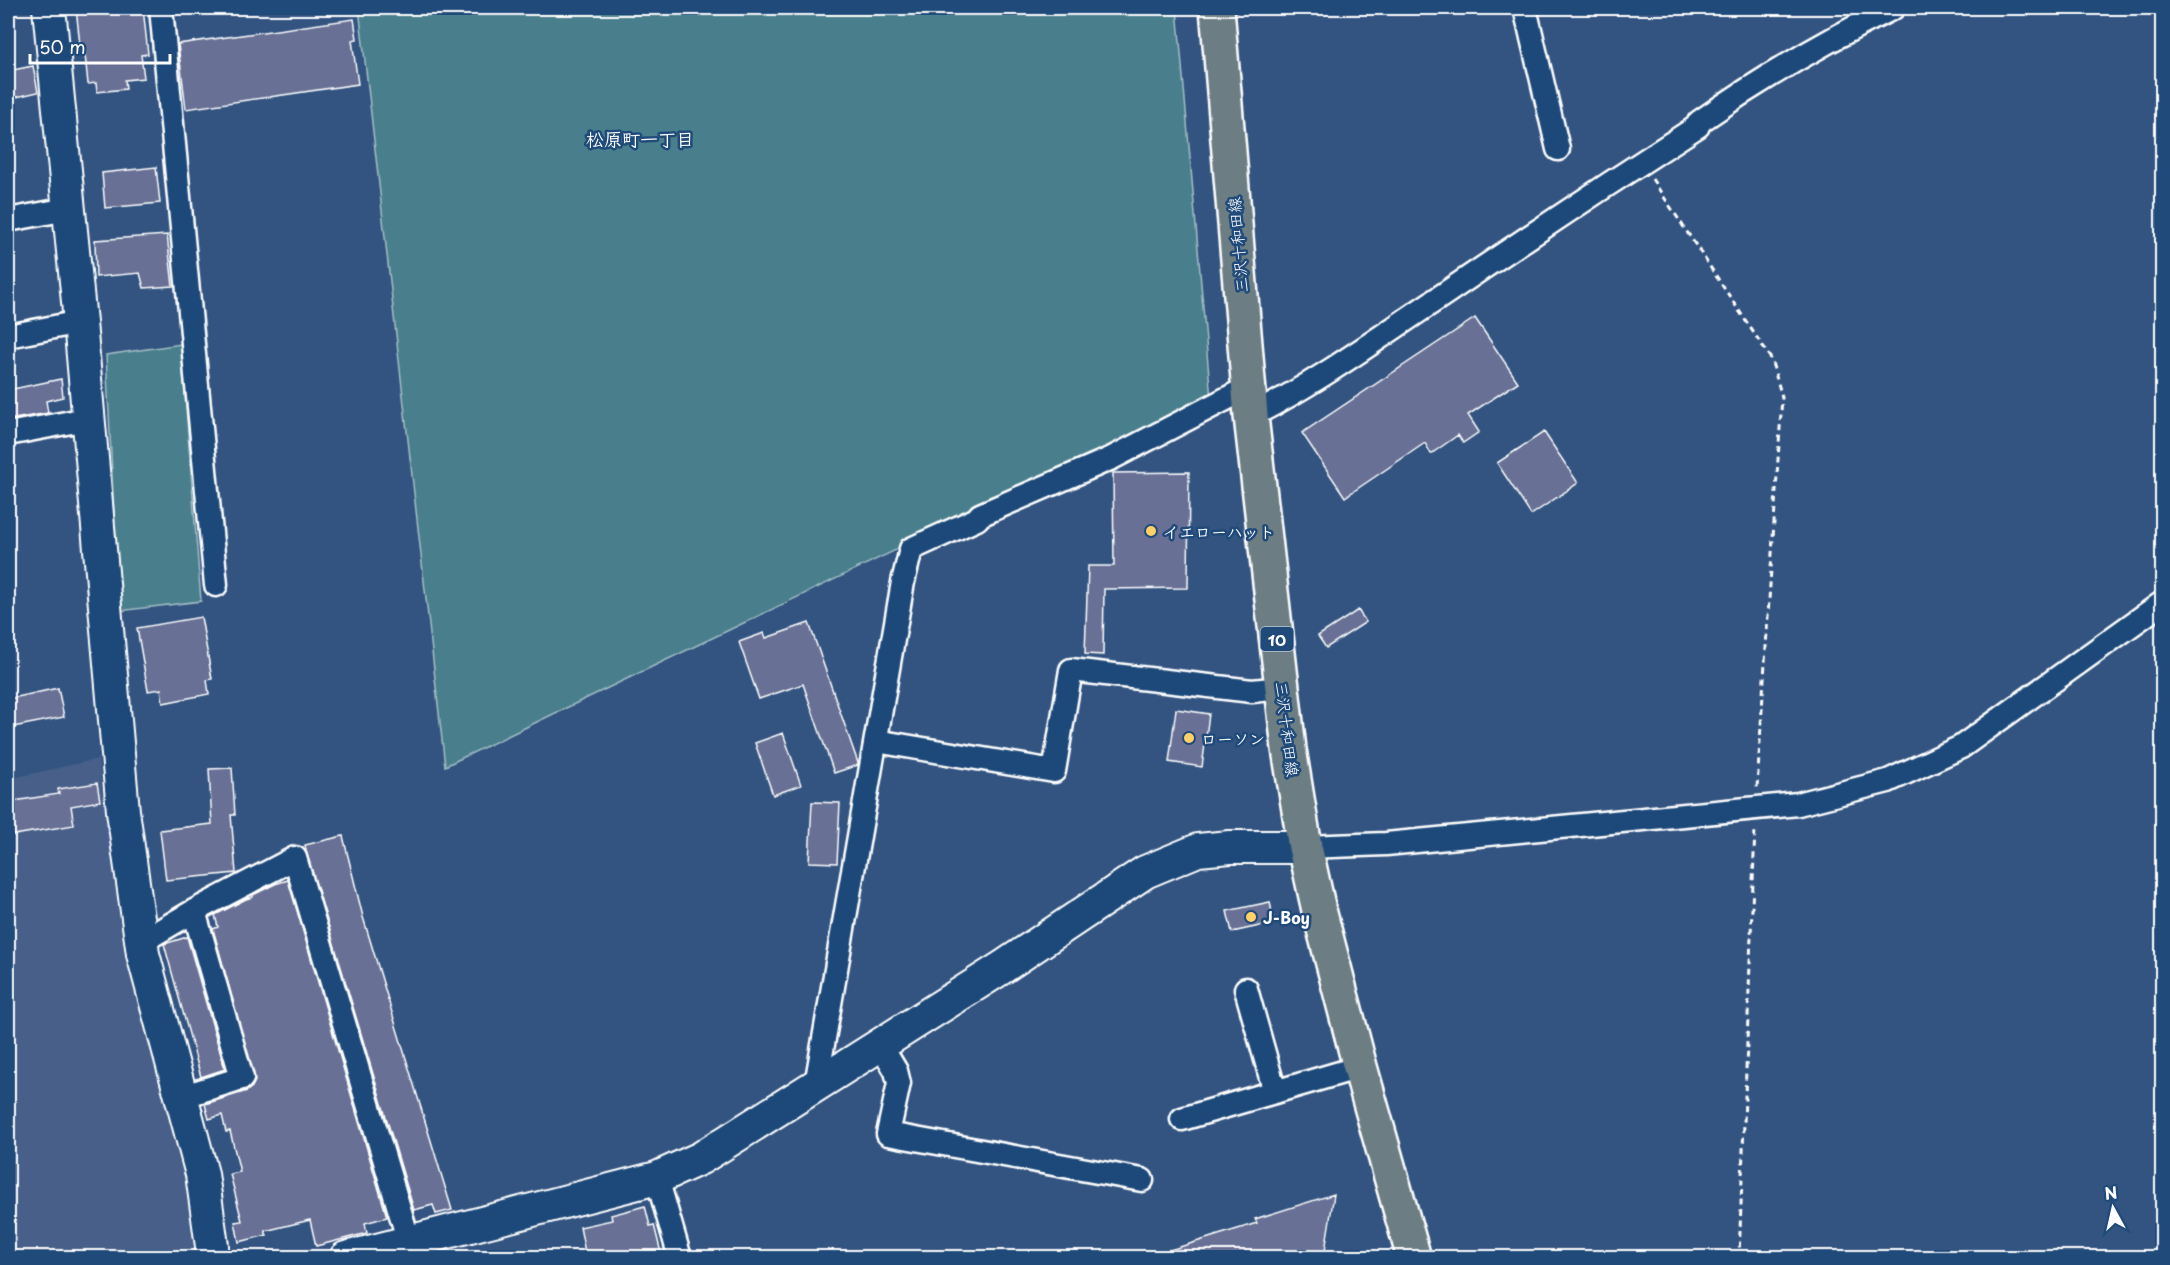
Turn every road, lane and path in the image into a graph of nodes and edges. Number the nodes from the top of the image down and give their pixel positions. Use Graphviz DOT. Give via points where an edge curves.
graph roads {
  1 [pos="49,8"];
  2 [pos="161,8"];
  3 [pos="1217,8"];
  4 [pos="1525,8"];
  5 [pos="1893,8"];
  6 [pos="1558,149"];
  7 [pos="1642,162"];
  8 [pos="68,209"];
  9 [pos="8,220"];
  10 [pos="80,322"];
  11 [pos="8,336"];
  12 [pos="1250,401"];
  13 [pos="87,418"];
  14 [pos="8,434"];
  15 [pos="216,585"];
  16 [pos="2163,603"];
  17 [pos="1282,688"];
  18 [pos="876,741"];
  19 [pos="1756,808"];
  20 [pos="1305,847"];
  21 [pos="194,910"];
  22 [pos="141,938"];
  23 [pos="1246,989"];
  24 [pos="880,1044"];
  25 [pos="1360,1067"];
  26 [pos="816,1085"];
  27 [pos="1275,1092"];
  28 [pos="181,1097"];
  29 [pos="1182,1119"];
  30 [pos="657,1178"];
  31 [pos="1142,1180"];
  32 [pos="409,1242"];
  33 [pos="212,1257"];
  34 [pos="346,1257"];
  35 [pos="680,1257"];
  36 [pos="1414,1257"];
  37 [pos="1739,1257"];
  1 -- 8 [label="street"];
  2 -- 15 [label="street"];
  3 -- 12 [label="main road, 三沢十和田線 / 10"];
  4 -- 6 [label="street"];
  5 -- 7 [label="street" via="1843,32 1760,81"];
  7 -- 12 [label="street" via="1291,394"];
  7 -- 19 [label="path" via="1771,359 1782,397"];
  8 -- 9 [label="street"];
  8 -- 10 [label="street"];
  10 -- 11 [label="street"];
  10 -- 13 [label="street"];
  12 -- 17 [label="main road, 三沢十和田線 / 10"];
  12 -- 18 [label="street" via="980,515 911,549"];
  13 -- 14 [label="street"];
  13 -- 22 [label="street" via="123,811"];
  16 -- 19 [label="street" via="1961,747 1888,781 1798,804"];
  17 -- 18 [label="street" via="1252,691 1071,670 1054,771"];
  17 -- 20 [label="main road, 三沢十和田線 / 10"];
  18 -- 26 [label="street"];
  19 -- 20 [label="street" via="1386,844"];
  19 -- 37 [label="path"];
  20 -- 24 [label="street" via="1198,850 1144,872 1003,968"];
  20 -- 25 [label="main road, 三沢十和田線 / 10"];
  21 -- 22 [label="street"];
  21 -- 28 [label="street" via="242,1078"];
  21 -- 32 [label="street" via="295,858"];
  22 -- 28 [label="street"];
  23 -- 27 [label="street"];
  24 -- 26 [label="street"];
  24 -- 31 [label="street" via="899,1083 888,1134"];
  25 -- 27 [label="street"];
  25 -- 36 [label="main road, 三沢十和田線 / 10"];
  26 -- 30 [label="street" via="701,1158"];
  27 -- 29 [label="street"];
  28 -- 33 [label="street" via="202,1174"];
  30 -- 32 [label="street"];
  30 -- 35 [label="street"];
  32 -- 34 [label="street"];
}
